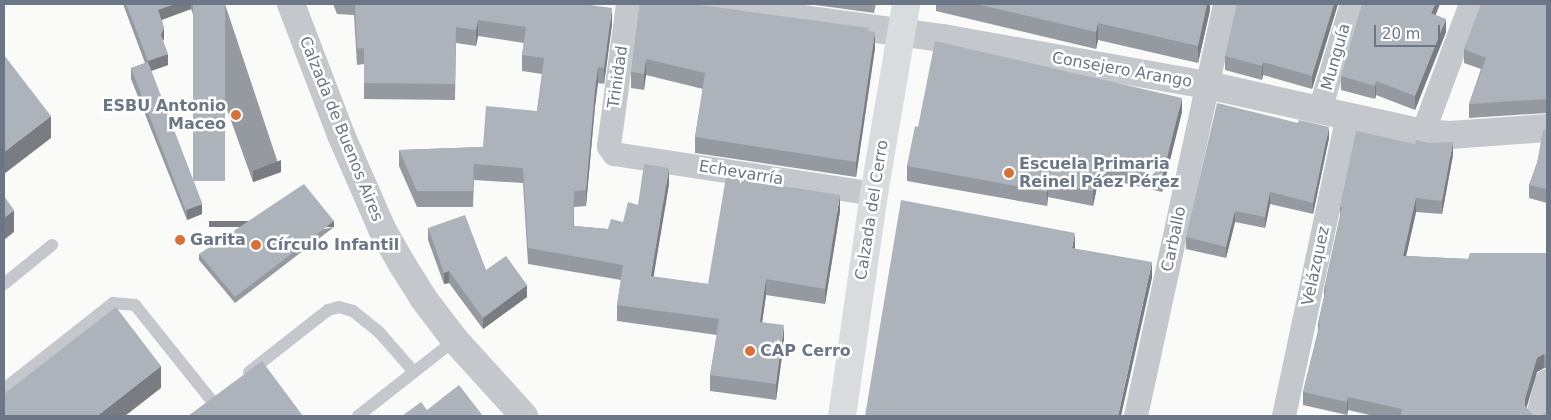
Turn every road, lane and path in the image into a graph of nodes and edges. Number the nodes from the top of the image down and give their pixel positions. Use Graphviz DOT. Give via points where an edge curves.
graph roads {
  1 [pos="291,4"];
  2 [pos="628,4"];
  3 [pos="694,4"];
  4 [pos="906,4"];
  5 [pos="1225,4"];
  6 [pos="1352,4"];
  7 [pos="1471,4"];
  8 [pos="901,32"];
  9 [pos="1207,85"];
  10 [pos="1320,110"];
  11 [pos="1348,116"];
  12 [pos="1547,128"];
  13 [pos="1423,133"];
  14 [pos="610,151"];
  15 [pos="874,194"];
  16 [pos="52,245"];
  17 [pos="4,284"];
  18 [pos="455,340"];
  19 [pos="414,372"];
  20 [pos="1547,381"];
  21 [pos="235,382"];
  22 [pos="4,389"];
  23 [pos="198,411"];
  24 [pos="358,416"];
  25 [pos="524,416"];
  26 [pos="842,416"];
  27 [pos="1136,416"];
  28 [pos="1284,416"];
  29 [pos="1538,416"];
  1 -- 18 [label="street, Calzada de Buenos Aires" via="341,135 382,229 423,298"];
  2 -- 14 [label="street, Trinidad"];
  3 -- 8 [label="street, Consejero Arango"];
  4 -- 8 [label="main road, Calzada del Cerro"];
  5 -- 9 [label="street, Carballo"];
  6 -- 10 [label="street, Munguía"];
  7 -- 13 [label="street"];
  8 -- 9 [label="street, Consejero Arango"];
  8 -- 15 [label="main road, Calzada del Cerro"];
  9 -- 10 [label="street, Consejero Arango"];
  9 -- 27 [label="street, Carballo"];
  10 -- 11 [label="street, Consejero Arango"];
  11 -- 13 [label="street, Consejero Arango"];
  11 -- 28 [label="street, Velázquez"];
  12 -- 13 [label="street, Consejero Arango"];
  14 -- 15 [label="street, Echevarría"];
  15 -- 26 [label="main road, Calzada del Cerro"];
  16 -- 17 [label="lane"];
  18 -- 19 [label="lane"];
  18 -- 25 [label="street, Calzada de Buenos Aires"];
  19 -- 21 [label="lane" via="379,332 353,311 339,307 328,310"];
  19 -- 24 [label="lane"];
  20 -- 29 [label="street"];
  22 -- 23 [label="lane" via="113,303 135,305 216,398"];
}
